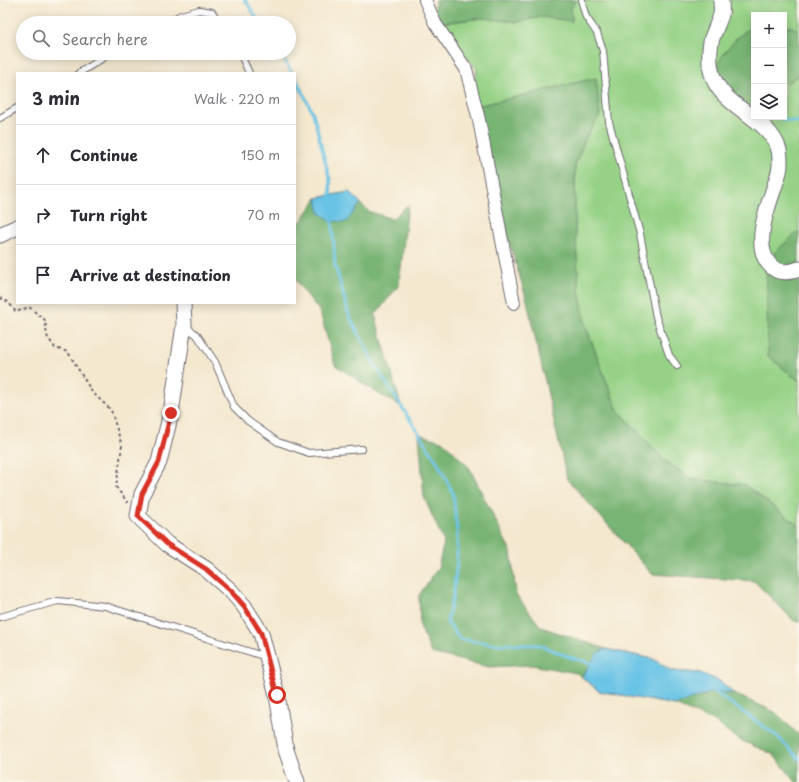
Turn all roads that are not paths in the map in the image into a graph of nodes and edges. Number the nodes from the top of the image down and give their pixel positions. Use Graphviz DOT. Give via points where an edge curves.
graph roads {
  1 [pos="425,0"];
  2 [pos="582,0"];
  3 [pos="721,0"];
  4 [pos="179,16"];
  5 [pos="215,16"];
  6 [pos="99,60"];
  7 [pos="243,60"];
  8 [pos="81,72"];
  9 [pos="249,72"];
  10 [pos="16,109"];
  11 [pos="0,118"];
  12 [pos="16,227"];
  13 [pos="0,235"];
  14 [pos="799,269"];
  15 [pos="514,303"];
  16 [pos="183,304"];
  17 [pos="184,325"];
  18 [pos="677,366"];
  19 [pos="362,449"];
  20 [pos="0,617"];
  21 [pos="267,657"];
  22 [pos="297,782"];
  1 -- 15 [label="street" via="435,24 466,69 479,120"];
  2 -- 18 [label="lane" via="586,17 597,33 603,51 609,122 640,234 656,316 669,355"];
  3 -- 14 [label="street" via="721,14 712,40 710,59 718,89 764,127 773,137 779,150 780,167 763,224 765,258 772,268 780,272"];
  4 -- 5 [label="lane" via="199,10 212,12"];
  6 -- 8 [label="lane"];
  7 -- 9 [label="lane"];
  10 -- 11 [label="lane"];
  12 -- 13 [label="street"];
  16 -- 17 [label="street"];
  17 -- 19 [label="lane" via="198,335 215,362 234,407 248,421 278,442 309,453"];
  17 -- 21 [label="street" via="171,413 159,462 142,494 138,516 167,544 206,569 231,591 261,633"];
  20 -- 21 [label="lane" via="58,601 105,606"];
  21 -- 22 [label="street" via="277,695 286,750"];
}
